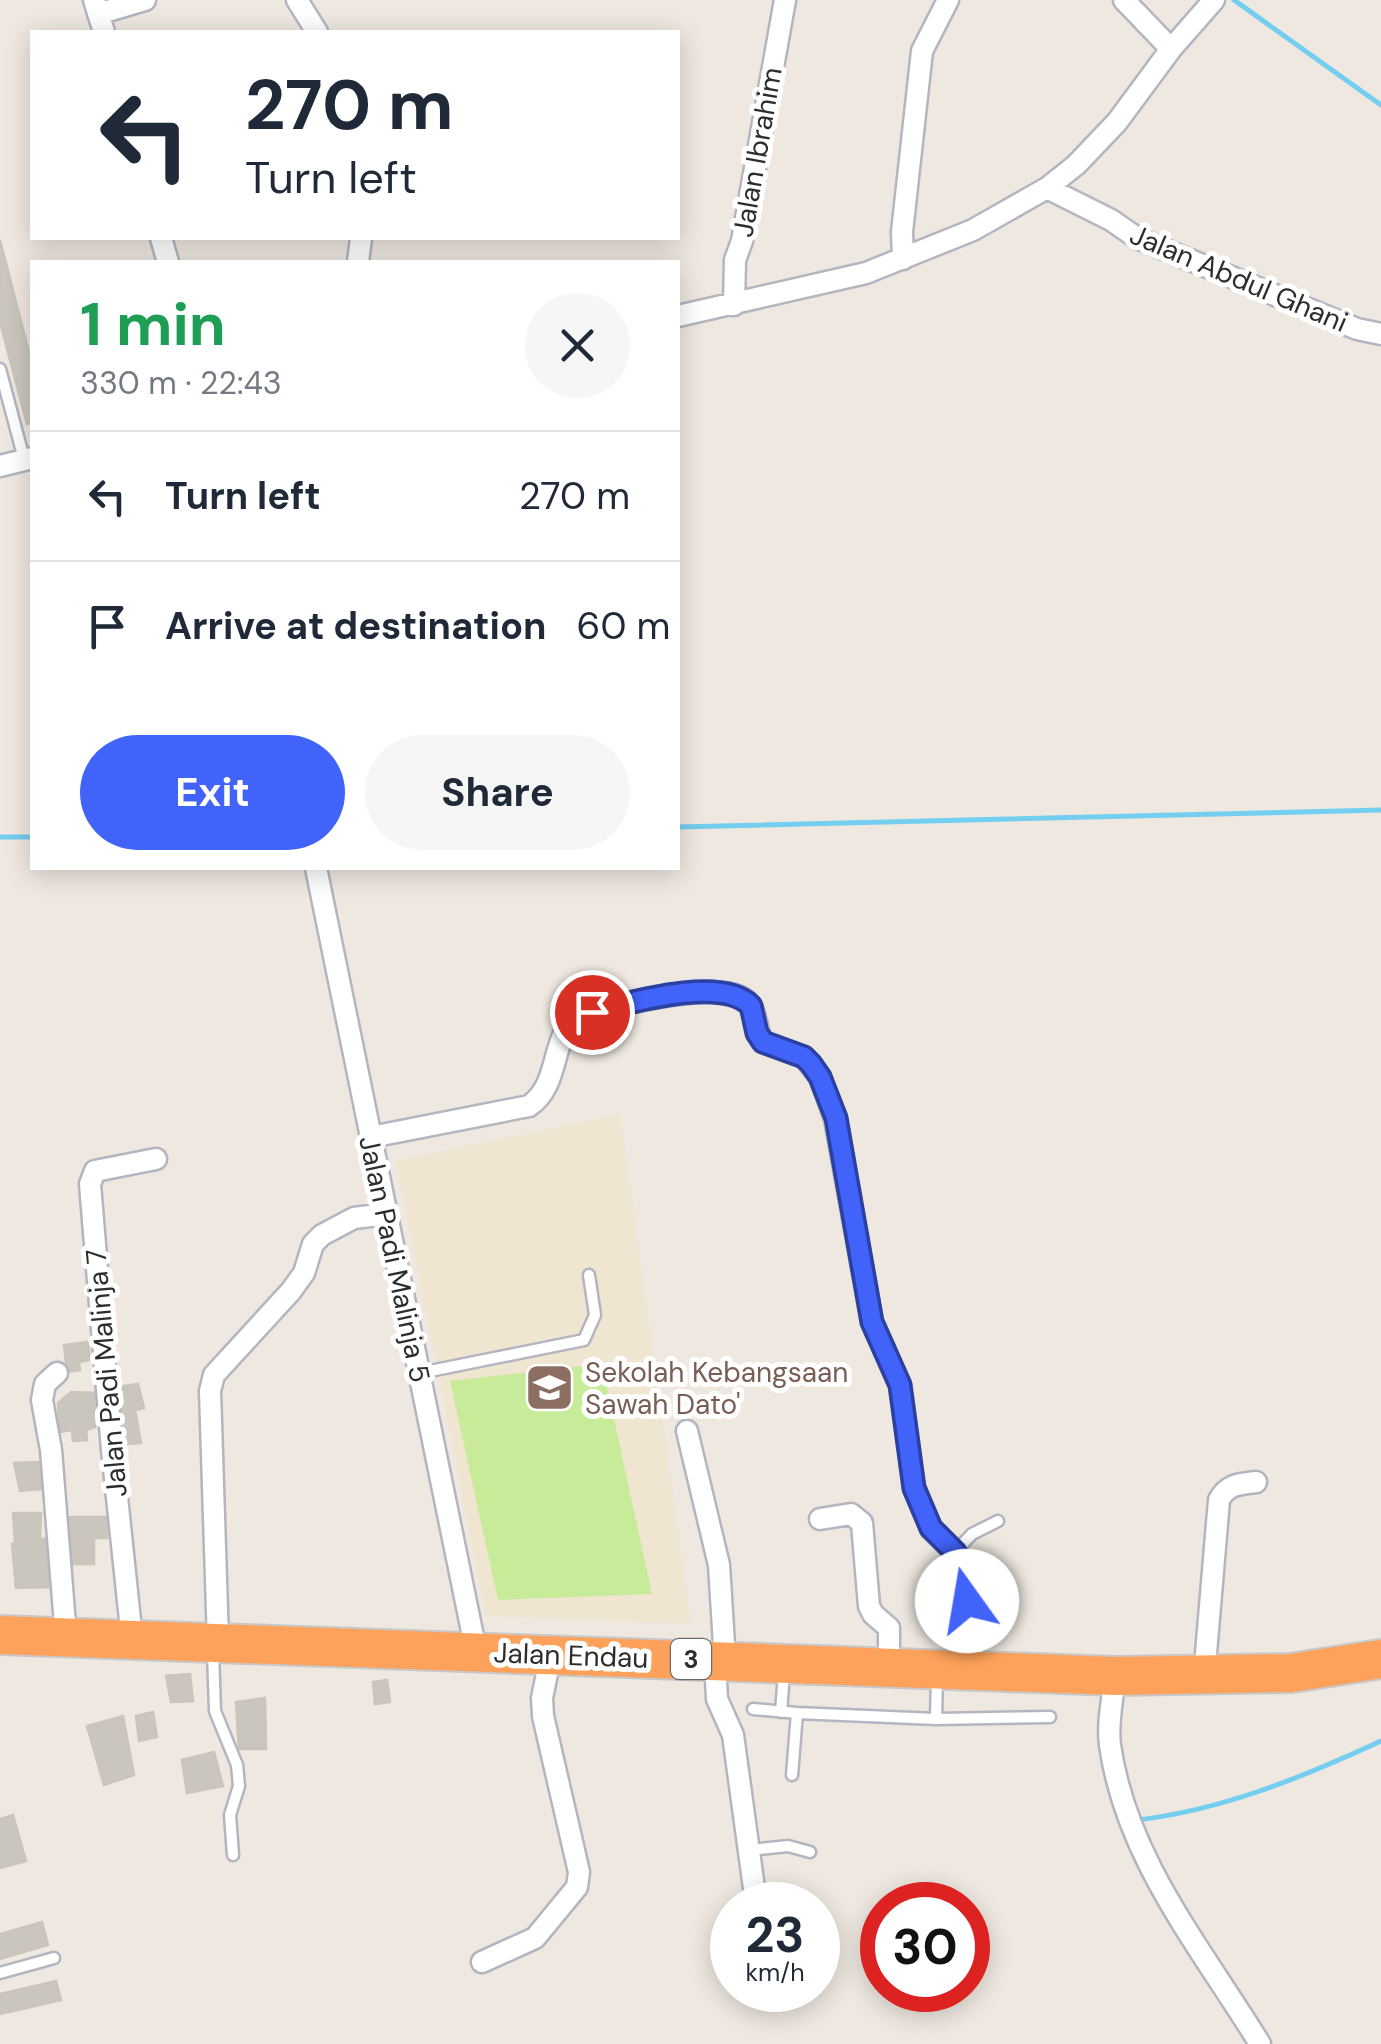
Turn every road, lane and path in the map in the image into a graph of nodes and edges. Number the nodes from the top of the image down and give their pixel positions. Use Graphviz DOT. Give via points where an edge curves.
graph roads {
  1 [pos="145,0"];
  2 [pos="297,0"];
  3 [pos="785,0"];
  4 [pos="948,0"];
  5 [pos="1124,0"];
  6 [pos="1210,5"];
  7 [pos="98,15"];
  8 [pos="316,30"];
  9 [pos="1171,49"];
  10 [pos="1047,188"];
  11 [pos="903,259"];
  12 [pos="734,305"];
  13 [pos="680,316"];
  14 [pos="1381,334"];
  15 [pos="0,369"];
  16 [pos="28,459"];
  17 [pos="0,466"];
  18 [pos="316,870"];
  19 [pos="370,1138"];
  20 [pos="156,1159"];
  21 [pos="386,1214"];
  22 [pos="589,1275"];
  23 [pos="58,1373"];
  24 [pos="419,1373"];
  25 [pos="687,1431"];
  26 [pos="1256,1482"];
  27 [pos="820,1519"];
  28 [pos="998,1521"];
  29 [pos="955,1552"];
  30 [pos="0,1634"];
  31 [pos="66,1637"];
  32 [pos="132,1639"];
  33 [pos="215,1641"];
  34 [pos="476,1651"];
  35 [pos="551,1654"];
  36 [pos="720,1660"];
  37 [pos="1381,1660"];
  38 [pos="784,1662"];
  39 [pos="889,1667"];
  40 [pos="937,1669"];
  41 [pos="975,1670"];
  42 [pos="1115,1676"];
  43 [pos="1204,1677"];
  44 [pos="753,1709"];
  45 [pos="782,1712"];
  46 [pos="797,1713"];
  47 [pos="1050,1717"];
  48 [pos="936,1718"];
  49 [pos="792,1775"];
  50 [pos="750,1850"];
  51 [pos="810,1852"];
  52 [pos="233,1855"];
  53 [pos="753,1882"];
  54 [pos="54,1958"];
  55 [pos="482,1962"];
  56 [pos="0,1973"];
  57 [pos="1260,2044"];
  1 -- 7 [label="street"];
  2 -- 8 [label="street"];
  3 -- 12 [label="street, Jalan Ibrahim" via="735,260"];
  4 -- 11 [label="street" via="922,52"];
  5 -- 9 [label="street"];
  6 -- 9 [label="street"];
  9 -- 10 [label="street" via="1118,122"];
  10 -- 11 [label="street"];
  10 -- 14 [label="street, Jalan Abdul Ghani" via="1137,238"];
  11 -- 12 [label="street"];
  12 -- 13 [label="street"];
  15 -- 16 [label="lane"];
  16 -- 17 [label="street"];
  18 -- 19 [label="street, Jalan Padi Malinja 5"];
  19 -- 21 [label="street, Jalan Padi Malinja 5"];
  19 -- 29 [label="street" via="529,1106 547,1088 575,1017 701,992 730,992 746,1000 763,1042 804,1057 820,1077 836,1118 872,1322 900,1385 914,1488 931,1528"];
  20 -- 32 [label="street, Jalan Padi Malinja 7" via="94,1172 90,1184"];
  21 -- 24 [label="street, Jalan Padi Malinja 5"];
  21 -- 33 [label="street" via="354,1218 322,1234 291,1291 214,1375"];
  22 -- 24 [label="lane" via="595,1315 584,1340"];
  23 -- 31 [label="street" via="45,1384 42,1400"];
  24 -- 34 [label="street, Jalan Padi Malinja 5"];
  25 -- 36 [label="street" via="719,1565"];
  26 -- 43 [label="street" via="1230,1486 1219,1500"];
  27 -- 39 [label="street" via="851,1514 862,1523 869,1606 889,1628"];
  28 -- 29 [label="lane"];
  29 -- 41 [label="street" via="963,1566"];
  30 -- 31 [label="highway, Jalan Endau / 3"];
  31 -- 32 [label="highway, Jalan Endau / 3"];
  32 -- 33 [label="highway, Jalan Endau / 3"];
  33 -- 34 [label="highway, Jalan Endau / 3"];
  33 -- 52 [label="lane" via="215,1711 239,1786 230,1816"];
  34 -- 35 [label="highway, Jalan Endau / 3"];
  35 -- 36 [label="highway, Jalan Endau / 3"];
  35 -- 55 [label="street" via="542,1716 577,1887 534,1938"];
  36 -- 38 [label="highway, Jalan Endau / 3"];
  36 -- 50 [label="street" via="717,1699 734,1734"];
  37 -- 43 [label="highway, Jalan Endau / 3"];
  38 -- 39 [label="highway, Jalan Endau / 3"];
  38 -- 45 [label="lane"];
  39 -- 40 [label="highway, Jalan Endau / 3"];
  40 -- 41 [label="highway, Jalan Endau / 3"];
  40 -- 48 [label="lane"];
  41 -- 42 [label="highway, Jalan Endau / 3"];
  42 -- 43 [label="highway, Jalan Endau / 3"];
  42 -- 57 [label="street" via="1110,1745 1133,1831 1198,1950"];
  44 -- 45 [label="lane"];
  45 -- 46 [label="lane"];
  46 -- 48 [label="lane"];
  46 -- 49 [label="lane"];
  47 -- 48 [label="lane"];
  50 -- 51 [label="lane" via="788,1846"];
  50 -- 53 [label="street"];
  54 -- 56 [label="lane"];
}
